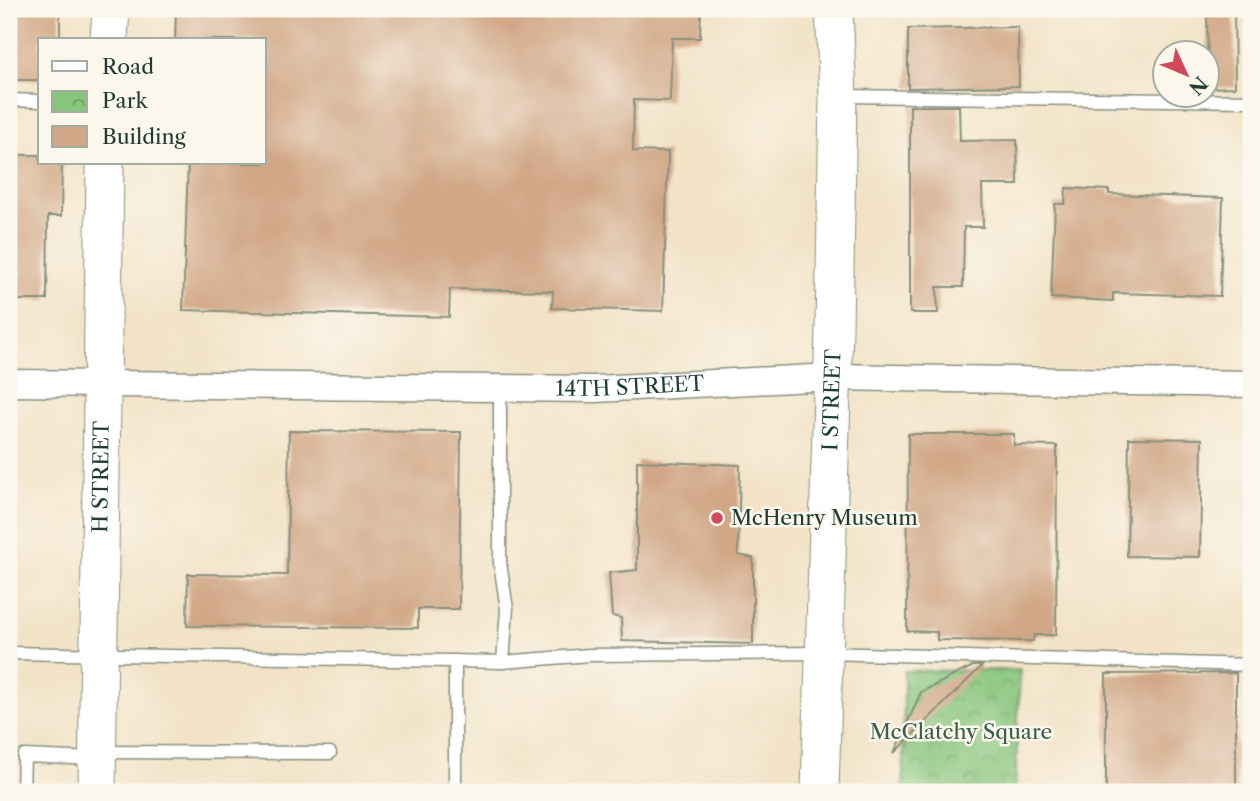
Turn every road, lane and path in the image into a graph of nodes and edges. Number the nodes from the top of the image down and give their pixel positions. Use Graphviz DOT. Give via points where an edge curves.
graph roads {
  1 [pos="111,9"];
  2 [pos="834,9"];
  3 [pos="109,38"];
  4 [pos="838,96"];
  5 [pos="9,100"];
  6 [pos="38,101"];
  7 [pos="1251,101"];
  8 [pos="105,164"];
  9 [pos="834,377"];
  10 [pos="9,383"];
  11 [pos="102,384"];
  12 [pos="1251,384"];
  13 [pos="500,388"];
  14 [pos="9,653"];
  15 [pos="826,653"];
  16 [pos="99,654"];
  17 [pos="454,661"];
  18 [pos="503,662"];
  19 [pos="1251,665"];
  20 [pos="330,753"];
  21 [pos="98,768"];
  22 [pos="23,792"];
  23 [pos="455,792"];
  24 [pos="820,792"];
  1 -- 3 [label="street"];
  2 -- 4 [label="street, I STREET"];
  4 -- 7 [label="lane"];
  4 -- 9 [label="street, I STREET"];
  5 -- 6 [label="lane"];
  8 -- 11 [label="street, H STREET"];
  9 -- 12 [label="street, 14TH STREET"];
  9 -- 13 [label="street, 14TH STREET" via="595,389"];
  9 -- 15 [label="street, I STREET"];
  10 -- 11 [label="street, 14TH STREET"];
  11 -- 13 [label="street, 14TH STREET"];
  11 -- 16 [label="street, H STREET"];
  13 -- 18 [label="lane" via="500,563 507,608"];
  14 -- 16 [label="lane"];
  15 -- 18 [label="lane" via="589,654"];
  15 -- 19 [label="lane"];
  15 -- 24 [label="street, I STREET"];
  16 -- 17 [label="lane"];
  16 -- 21 [label="street, H STREET"];
  17 -- 18 [label="lane"];
  17 -- 23 [label="lane"];
  20 -- 21 [label="lane"];
  21 -- 22 [label="lane" via="24,756"];
}
